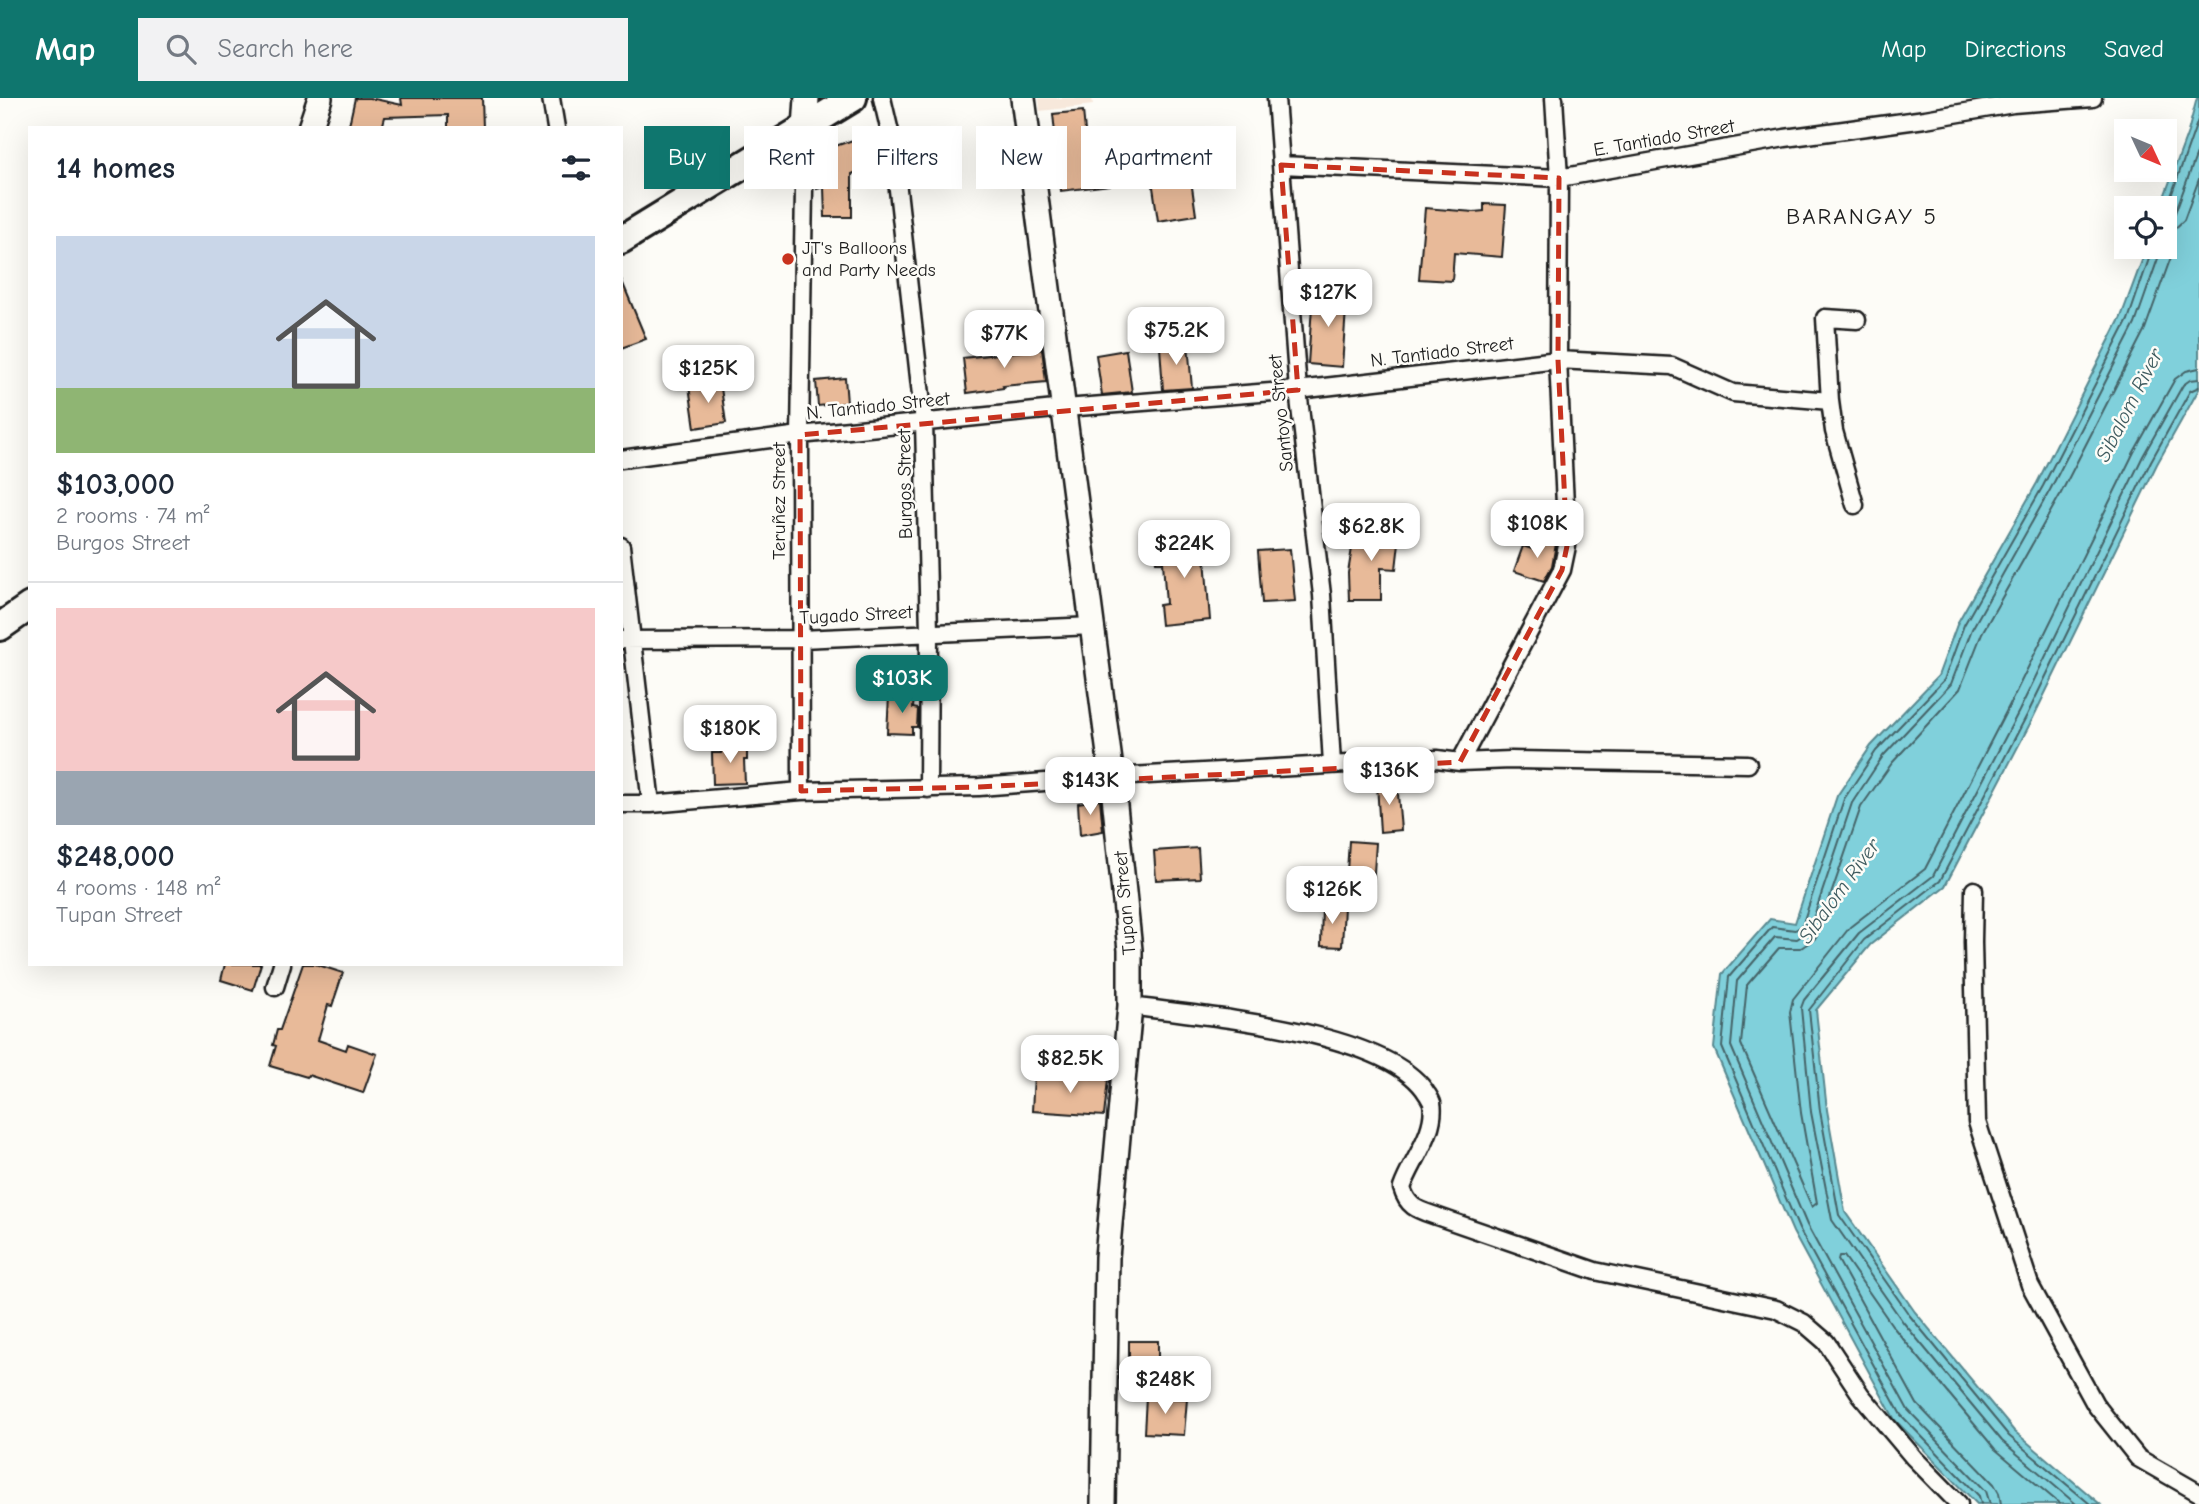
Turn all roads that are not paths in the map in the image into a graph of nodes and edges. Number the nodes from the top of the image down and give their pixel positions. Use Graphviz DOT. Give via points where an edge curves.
graph roads {
  1 [pos="320,98"];
  2 [pos="551,98"];
  3 [pos="807,98"];
  4 [pos="853,98"];
  5 [pos="882,98"];
  6 [pos="1023,98"];
  7 [pos="1276,98"];
  8 [pos="1554,98"];
  9 [pos="2093,98"];
  10 [pos="311,126"];
  11 [pos="555,126"];
  12 [pos="805,126"];
  13 [pos="808,126"];
  14 [pos="744,165"];
  15 [pos="1281,165"];
  16 [pos="1559,178"];
  17 [pos="804,189"];
  18 [pos="623,239"];
  19 [pos="1857,320"];
  20 [pos="1559,360"];
  21 [pos="1298,390"];
  22 [pos="1830,401"];
  23 [pos="1065,408"];
  24 [pos="924,422"];
  25 [pos="800,435"];
  26 [pos="623,459"];
  27 [pos="1855,505"];
  28 [pos="623,577"];
  29 [pos="28,607"];
  30 [pos="1093,626"];
  31 [pos="0,627"];
  32 [pos="929,632"];
  33 [pos="801,639"];
  34 [pos="627,640"];
  35 [pos="1460,762"];
  36 [pos="1332,764"];
  37 [pos="1748,764"];
  38 [pos="1112,777"];
  39 [pos="928,789"];
  40 [pos="801,791"];
  41 [pos="623,804"];
  42 [pos="651,804"];
  43 [pos="1974,890"];
  44 [pos="281,966"];
  45 [pos="275,987"];
  46 [pos="1130,1006"];
  47 [pos="2199,1493"];
  48 [pos="1103,1504"];
  49 [pos="1959,1504"];
  1 -- 10 [label="main road"];
  2 -- 11 [label="street"];
  3 -- 12 [label="main road"];
  4 -- 13 [label="main road"];
  5 -- 24 [label="street, Burgos Street" via="893,145"];
  6 -- 23 [label="main road, Tupan Street"];
  7 -- 15 [label="street, Santoyo Street"];
  8 -- 16 [label="street"];
  9 -- 16 [label="street, E. Tantiado Street" via="2013,104 1785,138"];
  14 -- 18 [label="main road"];
  15 -- 16 [label="street, E. Tantiado Street"];
  15 -- 21 [label="street, Santoyo Street"];
  16 -- 20 [label="street"];
  17 -- 25 [label="street, Teruñez Street"];
  19 -- 22 [label="street" via="1825,318"];
  20 -- 21 [label="street, N. Tantiado Street"];
  20 -- 22 [label="street, N. Tantiado Street" via="1672,366 1733,393"];
  20 -- 35 [label="street" via="1567,546 1562,570"];
  21 -- 23 [label="street, N. Tantiado Street"];
  21 -- 36 [label="street, Santoyo Street" via="1322,596"];
  22 -- 27 [label="street"];
  23 -- 24 [label="street, N. Tantiado Street"];
  23 -- 30 [label="main road, Tupan Street"];
  24 -- 25 [label="street, N. Tantiado Street"];
  24 -- 32 [label="street, Burgos Street"];
  25 -- 26 [label="street, N. Tantiado Street"];
  25 -- 33 [label="street, Teruñez Street"];
  28 -- 34 [label="street"];
  29 -- 31 [label="main road"];
  30 -- 32 [label="street, Tugado Street"];
  30 -- 38 [label="main road, Tupan Street"];
  32 -- 33 [label="street, Tugado Street"];
  32 -- 39 [label="street, Burgos Street"];
  33 -- 34 [label="street, Tugado Street"];
  33 -- 40 [label="street, Teruñez Street"];
  34 -- 42 [label="street"];
  35 -- 36 [label="street"];
  35 -- 37 [label="street"];
  36 -- 38 [label="street"];
  38 -- 39 [label="street"];
  38 -- 46 [label="main road, Tupan Street" via="1127,911"];
  39 -- 40 [label="street"];
  40 -- 42 [label="street"];
  41 -- 42 [label="street"];
  43 -- 47 [label="street" via="1978,1122 2030,1285 2095,1404 2138,1458"];
  44 -- 45 [label="street"];
  46 -- 48 [label="main road, Tupan Street" via="1107,1257"];
  46 -- 49 [label="street" via="1323,1037 1372,1052 1410,1073 1432,1102 1429,1132 1402,1188 1406,1200 1419,1210 1595,1271 1776,1309 1804,1323 1826,1342 1861,1395"];
}
